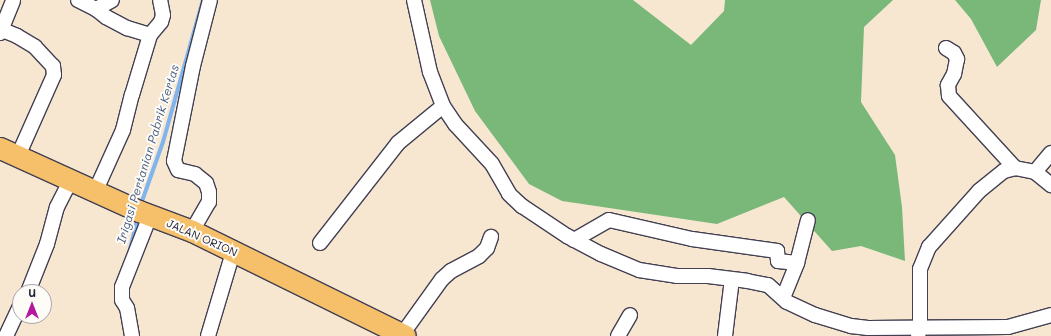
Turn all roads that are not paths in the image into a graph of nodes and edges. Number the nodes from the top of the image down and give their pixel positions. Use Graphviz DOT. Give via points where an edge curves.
graph roads {
  1 [pos="13,0"];
  2 [pos="78,0"];
  3 [pos="112,0"];
  4 [pos="160,0"];
  5 [pos="210,0"];
  6 [pos="414,0"];
  7 [pos="96,9"];
  8 [pos="0,31"];
  9 [pos="150,35"];
  10 [pos="946,48"];
  11 [pos="443,106"];
  12 [pos="9,152"];
  13 [pos="1051,153"];
  14 [pos="1015,168"];
  15 [pos="1035,172"];
  16 [pos="71,180"];
  17 [pos="1051,185"];
  18 [pos="95,192"];
  19 [pos="146,214"];
  20 [pos="808,220"];
  21 [pos="192,231"];
  22 [pos="491,237"];
  23 [pos="574,240"];
  24 [pos="320,243"];
  25 [pos="233,252"];
  26 [pos="797,263"];
  27 [pos="732,279"];
  28 [pos="31,284"];
  29 [pos="783,298"];
  30 [pos="630,315"];
  31 [pos="1051,315"];
  32 [pos="12,323"];
  33 [pos="919,331"];
  34 [pos="6,336"];
  35 [pos="132,336"];
  36 [pos="208,336"];
  37 [pos="403,336"];
  38 [pos="618,336"];
  39 [pos="725,336"];
  1 -- 8 [label="street"];
  2 -- 7 [label="street"];
  3 -- 7 [label="street"];
  4 -- 9 [label="street" via="163,15 161,22"];
  5 -- 21 [label="street" via="174,161 178,170 195,174 206,183 209,192 209,202"];
  6 -- 11 [label="street" via="430,72"];
  7 -- 9 [label="street" via="127,28"];
  8 -- 12 [label="street" via="17,36 35,48 53,66 54,76"];
  9 -- 18 [label="street" via="123,130"];
  10 -- 14 [label="street" via="954,53 956,59 954,74 948,85 949,96"];
  11 -- 23 [label="street" via="455,124 492,164 509,194 522,206"];
  11 -- 24 [label="street" via="398,142"];
  12 -- 16 [label="highway, JALAN ORION"];
  13 -- 15 [label="street"];
  14 -- 15 [label="street"];
  14 -- 33 [label="street" via="1004,171 979,191 930,247 920,269"];
  15 -- 17 [label="street"];
  16 -- 18 [label="highway, JALAN ORION"];
  16 -- 28 [label="street" via="57,207 47,244"];
  18 -- 19 [label="highway, JALAN ORION"];
  19 -- 21 [label="highway, JALAN ORION"];
  19 -- 35 [label="street" via="122,287 122,300 127,308"];
  20 -- 26 [label="street"];
  21 -- 25 [label="highway, JALAN ORION"];
  22 -- 37 [label="street" via="487,248 479,256 451,271 442,279"];
  23 -- 26 [label="street" via="609,220 692,239 777,251 778,261"];
  23 -- 27 [label="street" via="640,270 677,276"];
  25 -- 36 [label="street"];
  25 -- 37 [label="highway, JALAN ORION"];
  26 -- 29 [label="street"];
  27 -- 29 [label="street" via="768,285"];
  27 -- 39 [label="street"];
  29 -- 33 [label="street" via="815,315 851,326"];
  30 -- 38 [label="street"];
  31 -- 33 [label="street" via="1008,327"];
  32 -- 34 [label="street"];
}
